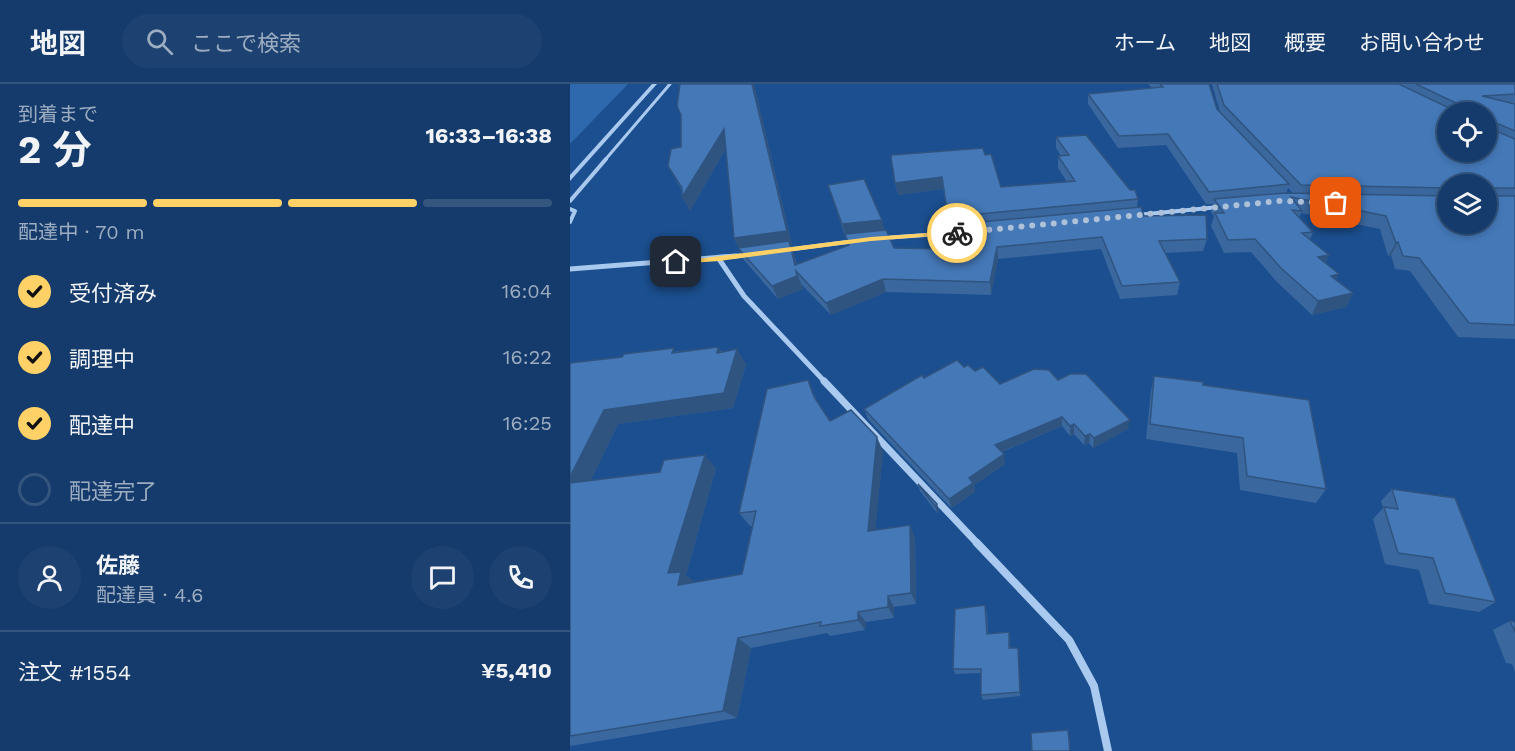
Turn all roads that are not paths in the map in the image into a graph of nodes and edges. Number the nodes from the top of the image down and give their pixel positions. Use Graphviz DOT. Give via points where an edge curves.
graph roads {
  1 [pos="655,84"];
  2 [pos="670,84"];
  3 [pos="570,179"];
  4 [pos="570,201"];
  5 [pos="1222,206"];
  6 [pos="570,209"];
  7 [pos="1129,216"];
  8 [pos="570,222"];
  9 [pos="966,232"];
  10 [pos="871,239"];
  11 [pos="862,240"];
  12 [pos="775,252"];
  13 [pos="753,255"];
  14 [pos="719,259"];
  15 [pos="570,269"];
  16 [pos="1108,751"];
  1 -- 3 [label="street"];
  2 -- 4 [label="street"];
  5 -- 7 [label="street"];
  6 -- 8 [label="street" via="575,211"];
  9 -- 10 [label="street"];
  11 -- 12 [label="street"];
  13 -- 14 [label="street"];
  14 -- 15 [label="street"];
  14 -- 16 [label="street" via="744,296 1069,640 1094,686"];
}
